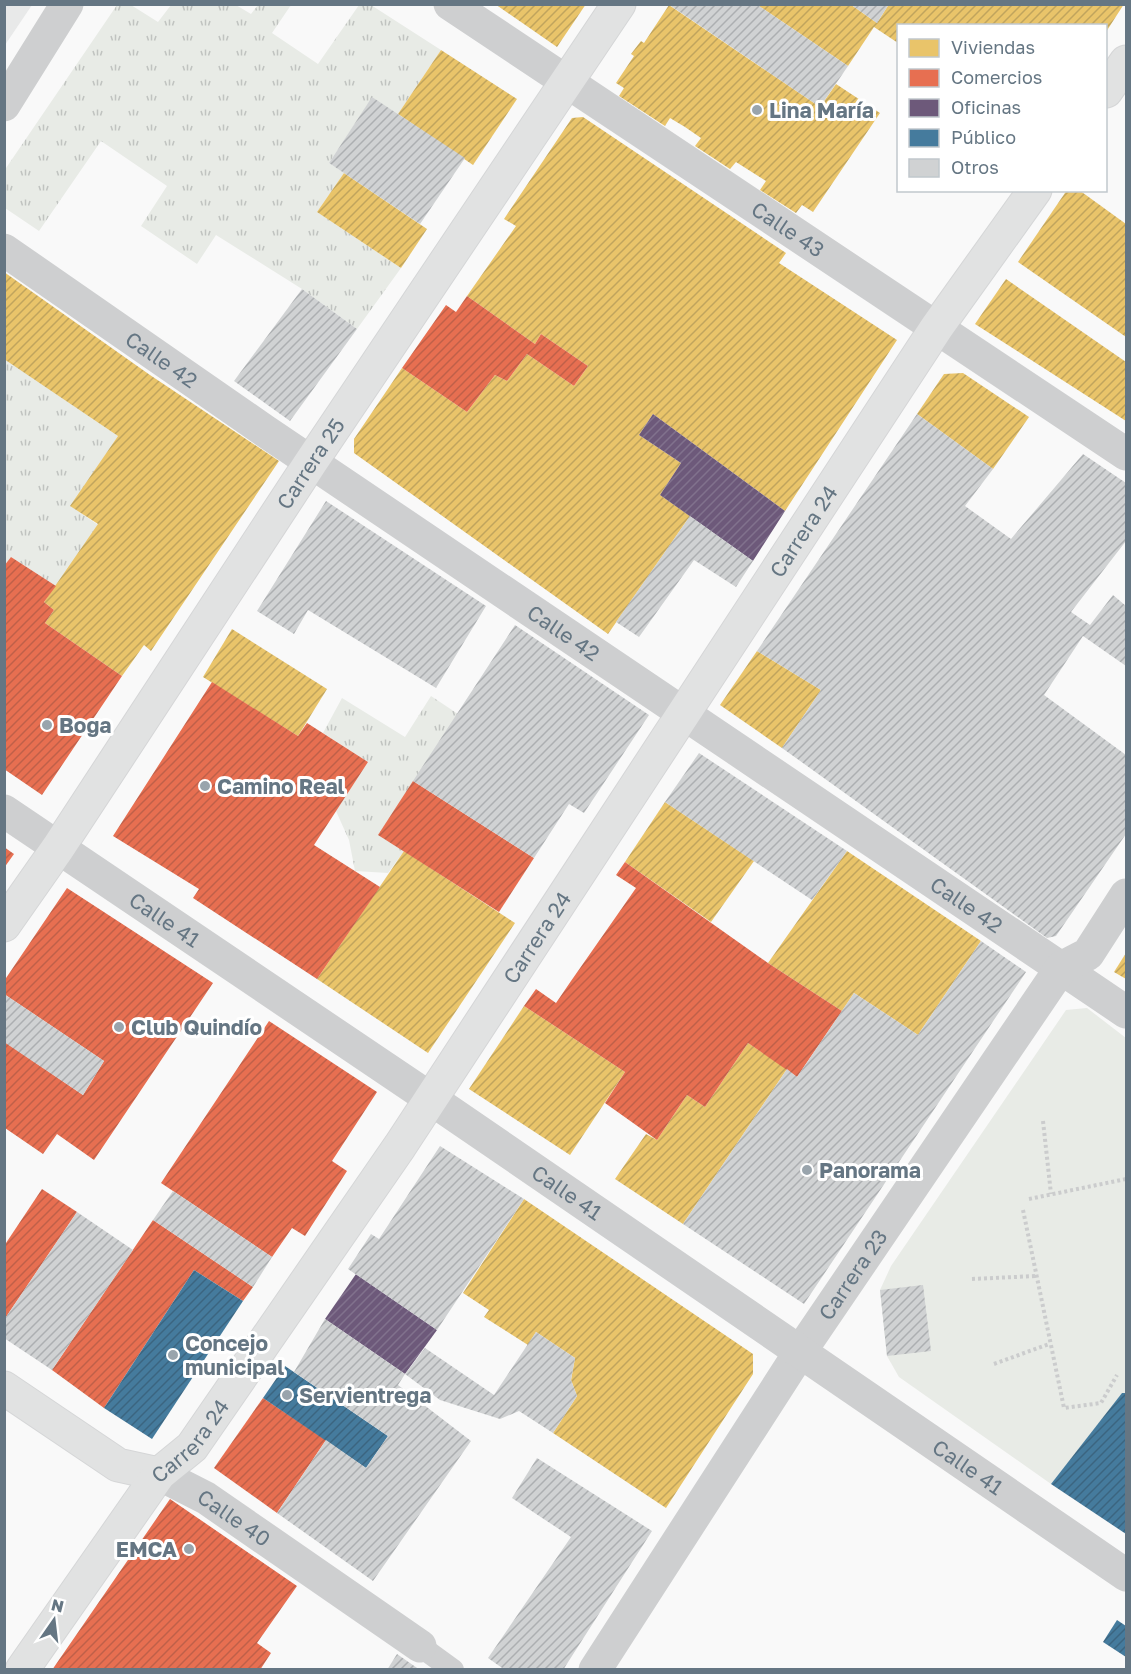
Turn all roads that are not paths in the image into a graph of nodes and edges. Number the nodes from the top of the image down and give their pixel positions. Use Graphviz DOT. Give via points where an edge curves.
graph roads {
  1 [pos="67,4"];
  2 [pos="450,4"];
  3 [pos="619,4"];
  4 [pos="1126,62"];
  5 [pos="568,81"];
  6 [pos="7,87"];
  7 [pos="1107,90"];
  8 [pos="1034,192"];
  9 [pos="4,250"];
  10 [pos="937,327"];
  11 [pos="1126,454"];
  12 [pos="310,462"];
  13 [pos="682,714"];
  14 [pos="4,811"];
  15 [pos="58,848"];
  16 [pos="1126,895"];
  17 [pos="4,925"];
  18 [pos="1061,968"];
  19 [pos="1126,1012"];
  20 [pos="431,1099"];
  21 [pos="800,1352"];
  22 [pos="4,1388"];
  23 [pos="159,1474"];
  24 [pos="1126,1575"];
  25 [pos="420,1646"];
  26 [pos="22,1670"];
  27 [pos="453,1670"];
  28 [pos="595,1670"];
  1 -- 6 [label="street"];
  2 -- 5 [label="street, Calle 43"];
  3 -- 5 [label="main road, Carrera 25"];
  4 -- 7 [label="main road"];
  5 -- 10 [label="street, Calle 43"];
  5 -- 12 [label="main road, Carrera 25"];
  8 -- 10 [label="main road, Carrera 24"];
  9 -- 12 [label="street, Calle 42"];
  10 -- 11 [label="street, Calle 43"];
  10 -- 13 [label="main road, Carrera 24"];
  12 -- 13 [label="street, Calle 42"];
  12 -- 15 [label="main road, Carrera 25"];
  13 -- 18 [label="street, Calle 42"];
  13 -- 20 [label="main road, Carrera 24"];
  14 -- 15 [label="street, Calle 41"];
  15 -- 17 [label="main road, Carrera 25"];
  15 -- 20 [label="street, Calle 41"];
  16 -- 18 [label="street, Carrera 23" via="1088,954"];
  18 -- 19 [label="street, Calle 42"];
  18 -- 21 [label="street, Carrera 23"];
  20 -- 21 [label="street, Calle 41"];
  20 -- 23 [label="main road, Carrera 24" via="192,1447"];
  21 -- 24 [label="street, Calle 41"];
  21 -- 28 [label="street, Carrera 23"];
  22 -- 23 [label="main road, Calle 40" via="118,1465"];
  23 -- 25 [label="street, Calle 40" via="206,1498"];
  23 -- 26 [label="main road, Carrera 24"];
  25 -- 27 [label="lane, Calle 40"];
}
